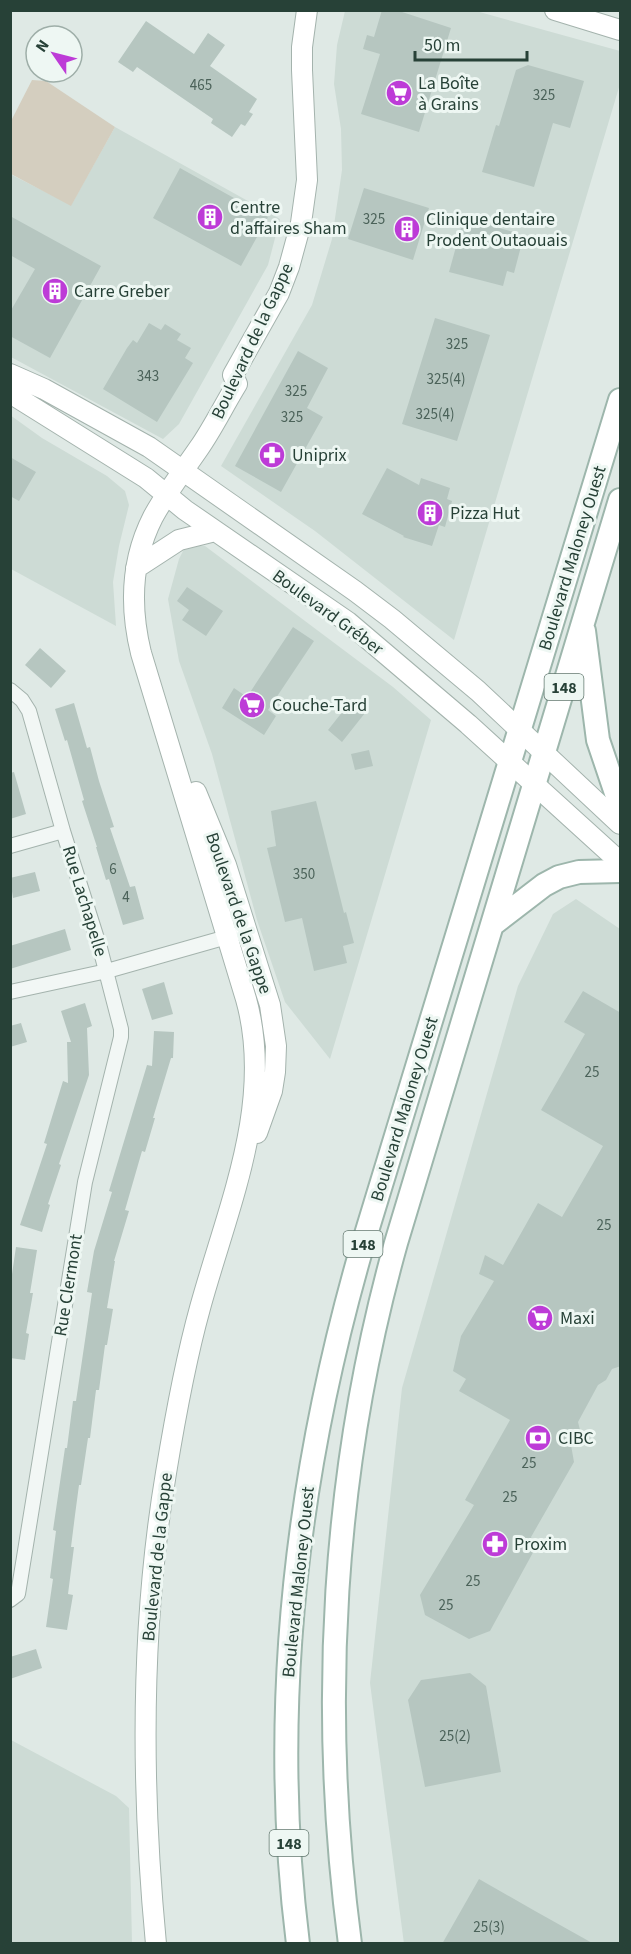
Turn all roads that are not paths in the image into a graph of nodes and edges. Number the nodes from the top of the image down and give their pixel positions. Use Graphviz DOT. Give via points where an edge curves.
graph roads {
  1 [pos="307,10"];
  2 [pos="555,10"];
  3 [pos="621,30"];
  4 [pos="10,374"];
  5 [pos="10,393"];
  6 [pos="621,400"];
  7 [pos="183,471"];
  8 [pos="168,495"];
  9 [pos="621,500"];
  10 [pos="215,531"];
  11 [pos="136,568"];
  12 [pos="583,622"];
  13 [pos="141,653"];
  14 [pos="10,690"];
  15 [pos="520,729"];
  16 [pos="544,753"];
  17 [pos="510,761"];
  18 [pos="535,783"];
  19 [pos="621,805"];
  20 [pos="621,824"];
  21 [pos="63,831"];
  22 [pos="10,846"];
  23 [pos="621,862"];
  24 [pos="621,872"];
  25 [pos="492,925"];
  26 [pos="248,932"];
  27 [pos="228,936"];
  28 [pos="107,971"];
  29 [pos="10,992"];
  30 [pos="238,1179"];
  31 [pos="10,1600"];
  32 [pos="156,1944"];
  33 [pos="298,1944"];
  34 [pos="350,1944"];
  1 -- 7 [label="street, Boulevard de la Gappe" via="302,70 308,180 301,223 279,293 233,375 237,384"];
  2 -- 3 [label="street"];
  4 -- 7 [label="street, Boulevard Gréber" via="128,435"];
  5 -- 8 [label="street, Boulevard Gréber"];
  6 -- 15 [label="main road, Boulevard Maloney Ouest / 148"];
  7 -- 8 [label="street, Boulevard de la Gappe"];
  7 -- 15 [label="street, Boulevard Gréber" via="378,607"];
  8 -- 10 [label="street, Boulevard Gréber"];
  8 -- 11 [label="street, Boulevard de la Gappe" via="152,519"];
  9 -- 12 [label="main road, Boulevard Maloney Ouest / 148"];
  10 -- 11 [label="street" via="179,540"];
  10 -- 17 [label="street, Boulevard Gréber" via="348,622"];
  11 -- 13 [label="street, Boulevard de la Gappe" via="133,610"];
  12 -- 16 [label="main road, Boulevard Maloney Ouest / 148"];
  12 -- 19 [label="main road" via="598,740"];
  13 -- 26 [label="street, Boulevard de la Gappe" via="226,865"];
  13 -- 27 [label="street, Boulevard de la Gappe"];
  14 -- 21 [label="street, Rue Lachapelle" via="29,711"];
  15 -- 16 [label="street, Boulevard Gréber"];
  15 -- 17 [label="main road, Boulevard Maloney Ouest / 148"];
  16 -- 18 [label="main road, Boulevard Maloney Ouest / 148"];
  16 -- 20 [label="street, Boulevard Gréber"];
  17 -- 18 [label="street, Boulevard Gréber"];
  17 -- 33 [label="main road, Boulevard Maloney Ouest / 148" via="360,1254 315,1445 297,1560 288,1678 287,1796"];
  18 -- 23 [label="street, Boulevard Gréber"];
  18 -- 25 [label="main road, Boulevard Maloney Ouest / 148"];
  21 -- 22 [label="street, Rue Lachapelle"];
  21 -- 28 [label="street, Rue Lachapelle"];
  24 -- 25 [label="main road" via="579,872 559,877"];
  25 -- 34 [label="main road, Boulevard Maloney Ouest / 148" via="388,1270 366,1360 348,1475 338,1572 333,1733 341,1870"];
  26 -- 27 [label="street"];
  26 -- 30 [label="street, Boulevard de la Gappe" via="270,1005 277,1054 270,1098"];
  27 -- 28 [label="street"];
  27 -- 30 [label="street, Boulevard de la Gappe" via="253,1024 255,1047 251,1114"];
  28 -- 29 [label="street"];
  28 -- 31 [label="street, Rue Clermont" via="121,1037 85,1182 18,1594"];
  30 -- 32 [label="street, Boulevard de la Gappe" via="193,1332 167,1465 154,1565 145,1737"];
}
